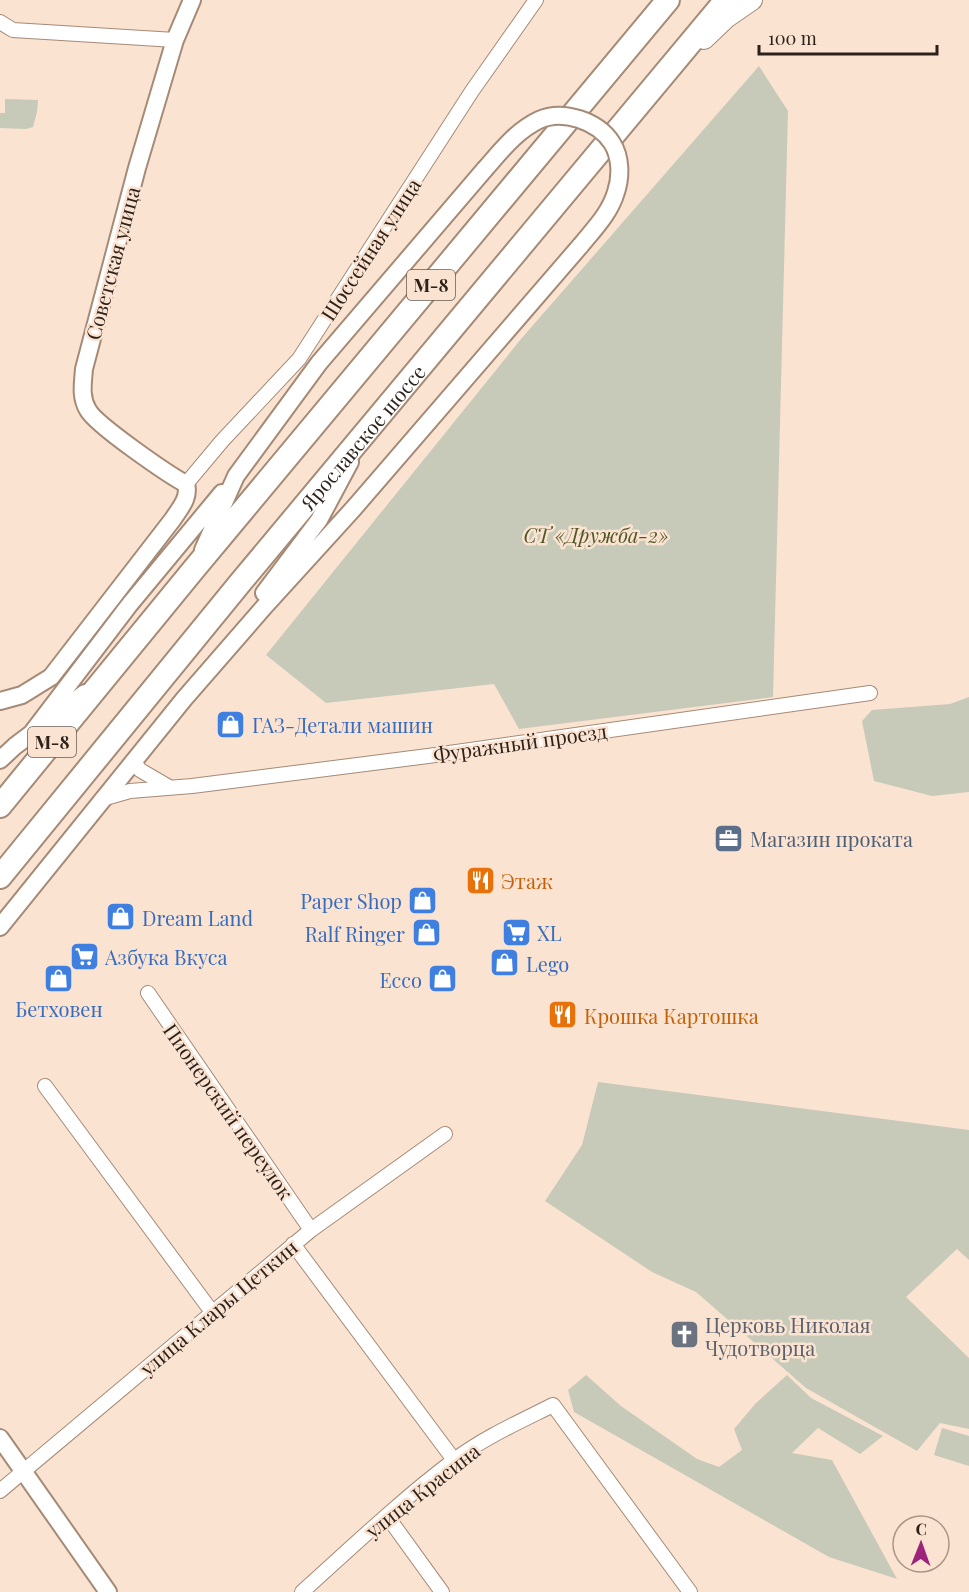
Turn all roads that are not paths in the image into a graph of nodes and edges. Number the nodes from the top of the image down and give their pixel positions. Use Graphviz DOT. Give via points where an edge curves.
graph roads {
  1 [pos="192,0"];
  2 [pos="536,0"];
  3 [pos="668,0"];
  4 [pos="726,0"];
  5 [pos="752,0"];
  6 [pos="0,22"];
  7 [pos="175,40"];
  8 [pos="658,81"];
  9 [pos="369,429"];
  10 [pos="236,476"];
  11 [pos="186,484"];
  12 [pos="194,569"];
  13 [pos="105,678"];
  14 [pos="870,693"];
  15 [pos="184,699"];
  16 [pos="0,701"];
  17 [pos="32,734"];
  18 [pos="8,747"];
  19 [pos="0,760"];
  20 [pos="133,761"];
  21 [pos="169,787"];
  22 [pos="102,799"];
  23 [pos="0,806"];
  24 [pos="0,877"];
  25 [pos="0,927"];
  26 [pos="148,993"];
  27 [pos="45,1086"];
  28 [pos="445,1134"];
  29 [pos="311,1230"];
  30 [pos="293,1244"];
  31 [pos="212,1312"];
  32 [pos="0,1438"];
  33 [pos="454,1460"];
  34 [pos="23,1471"];
  35 [pos="0,1491"];
  36 [pos="387,1516"];
  37 [pos="108,1592"];
  38 [pos="302,1592"];
  39 [pos="442,1592"];
  40 [pos="690,1592"];
  1 -- 7 [label="street, Советская улица"];
  2 -- 11 [label="street, Шоссейная улица" via="472,91 299,359"];
  3 -- 12 [label="highway, М-8"];
  4 -- 8 [label="highway, Ярославское шоссе / М-8"];
  5 -- 8 [label="main road" via="726,18"];
  6 -- 7 [label="street" via="13,30"];
  7 -- 11 [label="street, Советская улица" via="89,347 82,394 88,412 105,427"];
  8 -- 9 [label="highway, Ярославское шоссе / М-8"];
  9 -- 15 [label="street" via="319,520"];
  9 -- 24 [label="highway, Ярославское шоссе / М-8"];
  10 -- 12 [label="street"];
  10 -- 15 [label="street, bridge" via="319,363 523,129 541,119 562,115 599,129 612,143 619,175 608,212"];
  10 -- 17 [label="street" via="130,604"];
  11 -- 16 [label="street" via="186,499 173,519 51,677 21,695"];
  12 -- 13 [label="highway, М-8"];
  13 -- 17 [label="street"];
  13 -- 23 [label="highway, М-8"];
  14 -- 21 [label="street, Фуражный проезд" via="409,758"];
  15 -- 20 [label="street"];
  17 -- 18 [label="street"];
  18 -- 19 [label="street"];
  20 -- 21 [label="street" via="140,770"];
  20 -- 22 [label="street"];
  21 -- 22 [label="street, Фуражный проезд"];
  22 -- 25 [label="street"];
  26 -- 29 [label="street, Пионерский переулок"];
  27 -- 31 [label="street"];
  28 -- 29 [label="street, улица Клары Цеткин"];
  29 -- 30 [label="street, улица Клары Цеткин"];
  30 -- 31 [label="street, улица Клары Цеткин"];
  30 -- 33 [label="street"];
  31 -- 34 [label="street, улица Клары Цеткин"];
  32 -- 34 [label="street"];
  33 -- 36 [label="street, улица Красина"];
  33 -- 40 [label="street, улица Красина" via="553,1405"];
  34 -- 35 [label="street, улица Клары Цеткин"];
  34 -- 37 [label="street"];
  36 -- 38 [label="street, улица Красина"];
  36 -- 39 [label="street"];
}
